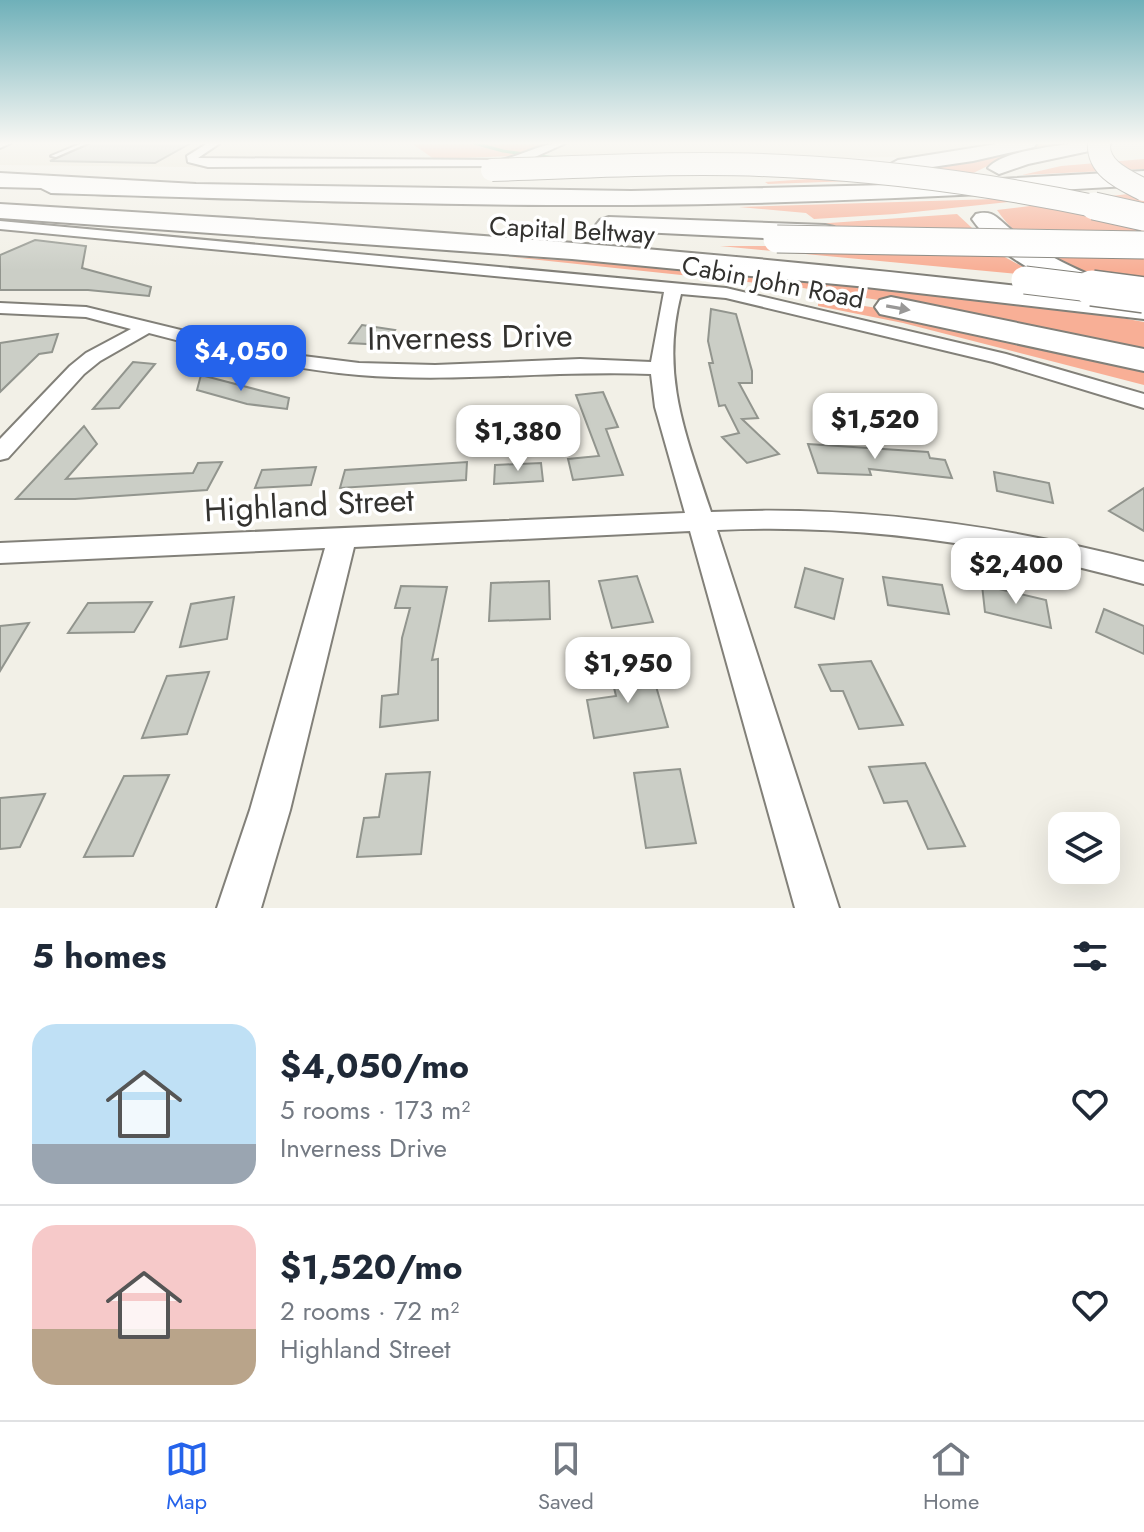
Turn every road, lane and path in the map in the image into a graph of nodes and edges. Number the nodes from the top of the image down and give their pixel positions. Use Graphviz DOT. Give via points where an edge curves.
graph roads {
  1 [pos="84,185"];
  2 [pos="164,185"];
  3 [pos="888,185"];
  4 [pos="968,185"];
  5 [pos="989,185"];
  6 [pos="993,185"];
  7 [pos="1003,185"];
  8 [pos="1144,188"];
  9 [pos="275,193"];
  10 [pos="986,194"];
  11 [pos="0,195"];
  12 [pos="198,206"];
  13 [pos="0,211"];
  14 [pos="527,213"];
  15 [pos="929,214"];
  16 [pos="901,216"];
  17 [pos="1144,217"];
  18 [pos="98,218"];
  19 [pos="589,224"];
  20 [pos="1144,224"];
  21 [pos="0,225"];
  22 [pos="26,227"];
  23 [pos="875,234"];
  24 [pos="777,236"];
  25 [pos="1144,239"];
  26 [pos="0,240"];
  27 [pos="1144,245"];
  28 [pos="674,288"];
  29 [pos="1144,295"];
  30 [pos="0,308"];
  31 [pos="1144,311"];
  32 [pos="149,326"];
  33 [pos="1144,360"];
  34 [pos="660,368"];
  35 [pos="1144,401"];
  36 [pos="0,453"];
  37 [pos="702,520"];
  38 [pos="342,538"];
  39 [pos="0,553"];
  40 [pos="1144,573"];
  41 [pos="239,908"];
  42 [pos="817,908"];
  1 -- 9 [label="highway"];
  2 -- 3 [label="highway, Capital Beltway" via="619,191"];
  4 -- 17 [label="highway, bridge"];
  5 -- 10 [label="highway"];
  6 -- 9 [label="highway" via="633,198"];
  7 -- 10 [label="highway"];
  8 -- 14 [label="highway"];
  8 -- 15 [label="highway"];
  9 -- 14 [label="highway"];
  10 -- 31 [label="highway" via="999,235 1038,262"];
  11 -- 12 [label="highway, Capital Beltway"];
  12 -- 14 [label="highway"];
  12 -- 16 [label="highway" via="770,222"];
  12 -- 24 [label="highway, Capital Beltway"];
  12 -- 29 [label="highway, bridge" via="691,248"];
  13 -- 18 [label="highway"];
  14 -- 20 [label="highway"];
  18 -- 31 [label="highway" via="705,262"];
  18 -- 33 [label="highway, one-way" via="753,286 972,321"];
  19 -- 24 [label="highway"];
  20 -- 23 [label="highway"];
  21 -- 22 [label="street, Cabin John Road"];
  22 -- 26 [label="street"];
  22 -- 28 [label="street, Cabin John Road"];
  23 -- 24 [label="highway"];
  23 -- 25 [label="highway"];
  24 -- 27 [label="highway, Capital Beltway, bridge"];
  28 -- 34 [label="street"];
  28 -- 35 [label="street, Cabin John Road" via="736,295 984,354"];
  30 -- 32 [label="street, Inverness Drive" via="86,312"];
  32 -- 34 [label="street, Inverness Drive" via="271,358 359,369"];
  32 -- 36 [label="street" via="77,370"];
  34 -- 37 [label="street" via="666,407"];
  37 -- 38 [label="street, Highland Street"];
  37 -- 40 [label="street, Highland Street" via="820,519 974,534"];
  37 -- 42 [label="street"];
  38 -- 39 [label="street, Highland Street"];
  38 -- 41 [label="street"];
}
